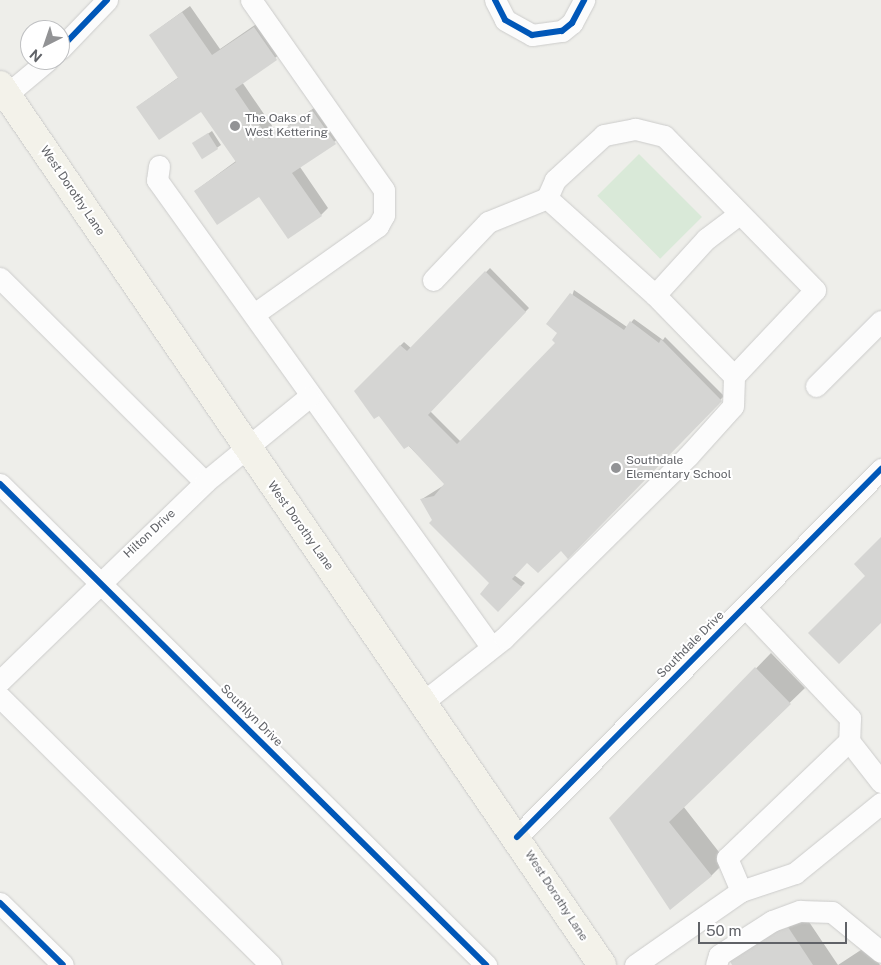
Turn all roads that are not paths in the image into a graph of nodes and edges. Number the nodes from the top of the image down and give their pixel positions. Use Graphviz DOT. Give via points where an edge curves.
graph roads {
  1 [pos="107,0"];
  2 [pos="251,0"];
  3 [pos="495,0"];
  4 [pos="584,0"];
  5 [pos="70,39"];
  6 [pos="33,70"];
  7 [pos="3,90"];
  8 [pos="159,166"];
  9 [pos="548,198"];
  10 [pos="738,215"];
  11 [pos="0,278"];
  12 [pos="433,280"];
  13 [pos="655,295"];
  14 [pos="254,314"];
  15 [pos="878,330"];
  16 [pos="734,376"];
  17 [pos="816,386"];
  18 [pos="309,397"];
  19 [pos="245,446"];
  20 [pos="878,478"];
  21 [pos="205,482"];
  22 [pos="0,484"];
  23 [pos="98,582"];
  24 [pos="745,607"];
  25 [pos="490,644"];
  26 [pos="0,681"];
  27 [pos="0,697"];
  28 [pos="423,702"];
  29 [pos="849,741"];
  30 [pos="881,782"];
  31 [pos="881,803"];
  32 [pos="516,837"];
  33 [pos="741,891"];
  34 [pos="0,903"];
  35 [pos="881,952"];
  36 [pos="63,965"];
  37 [pos="271,965"];
  38 [pos="486,965"];
  39 [pos="602,965"];
  40 [pos="635,965"];
  41 [pos="716,965"];
  1 -- 5 [label="street"];
  2 -- 14 [label="street" via="384,190 384,215 378,226"];
  3 -- 4 [label="street" via="505,20 532,35 562,31 572,23"];
  6 -- 7 [label="street"];
  7 -- 19 [label="main road, West Dorothy Lane"];
  8 -- 14 [label="street" via="157,180"];
  9 -- 10 [label="street" via="555,180 604,135 635,128 664,136 719,189"];
  9 -- 12 [label="street" via="488,222"];
  9 -- 13 [label="street"];
  10 -- 13 [label="street" via="706,239"];
  10 -- 16 [label="street" via="815,290"];
  11 -- 21 [label="street"];
  13 -- 16 [label="street"];
  14 -- 18 [label="street"];
  15 -- 17 [label="street"];
  16 -- 25 [label="street" via="733,406 504,638"];
  18 -- 19 [label="street, Hilton Drive"];
  18 -- 25 [label="street"];
  19 -- 21 [label="street, Hilton Drive"];
  19 -- 28 [label="main road, West Dorothy Lane"];
  20 -- 24 [label="street, Southdale Drive"];
  21 -- 23 [label="street, Hilton Drive"];
  22 -- 23 [label="street, Southlyn Drive"];
  23 -- 26 [label="street, Hilton Drive"];
  23 -- 38 [label="street, Southlyn Drive"];
  24 -- 29 [label="street" via="850,718"];
  24 -- 32 [label="street, Southdale Drive"];
  25 -- 28 [label="street" via="458,677"];
  27 -- 37 [label="street"];
  28 -- 32 [label="main road, West Dorothy Lane"];
  29 -- 30 [label="street"];
  29 -- 33 [label="street" via="727,858"];
  31 -- 33 [label="street" via="795,873"];
  32 -- 39 [label="main road, West Dorothy Lane"];
  33 -- 40 [label="street"];
  34 -- 36 [label="street"];
  35 -- 41 [label="street" via="832,912 800,911 772,920 719,955"];
}
